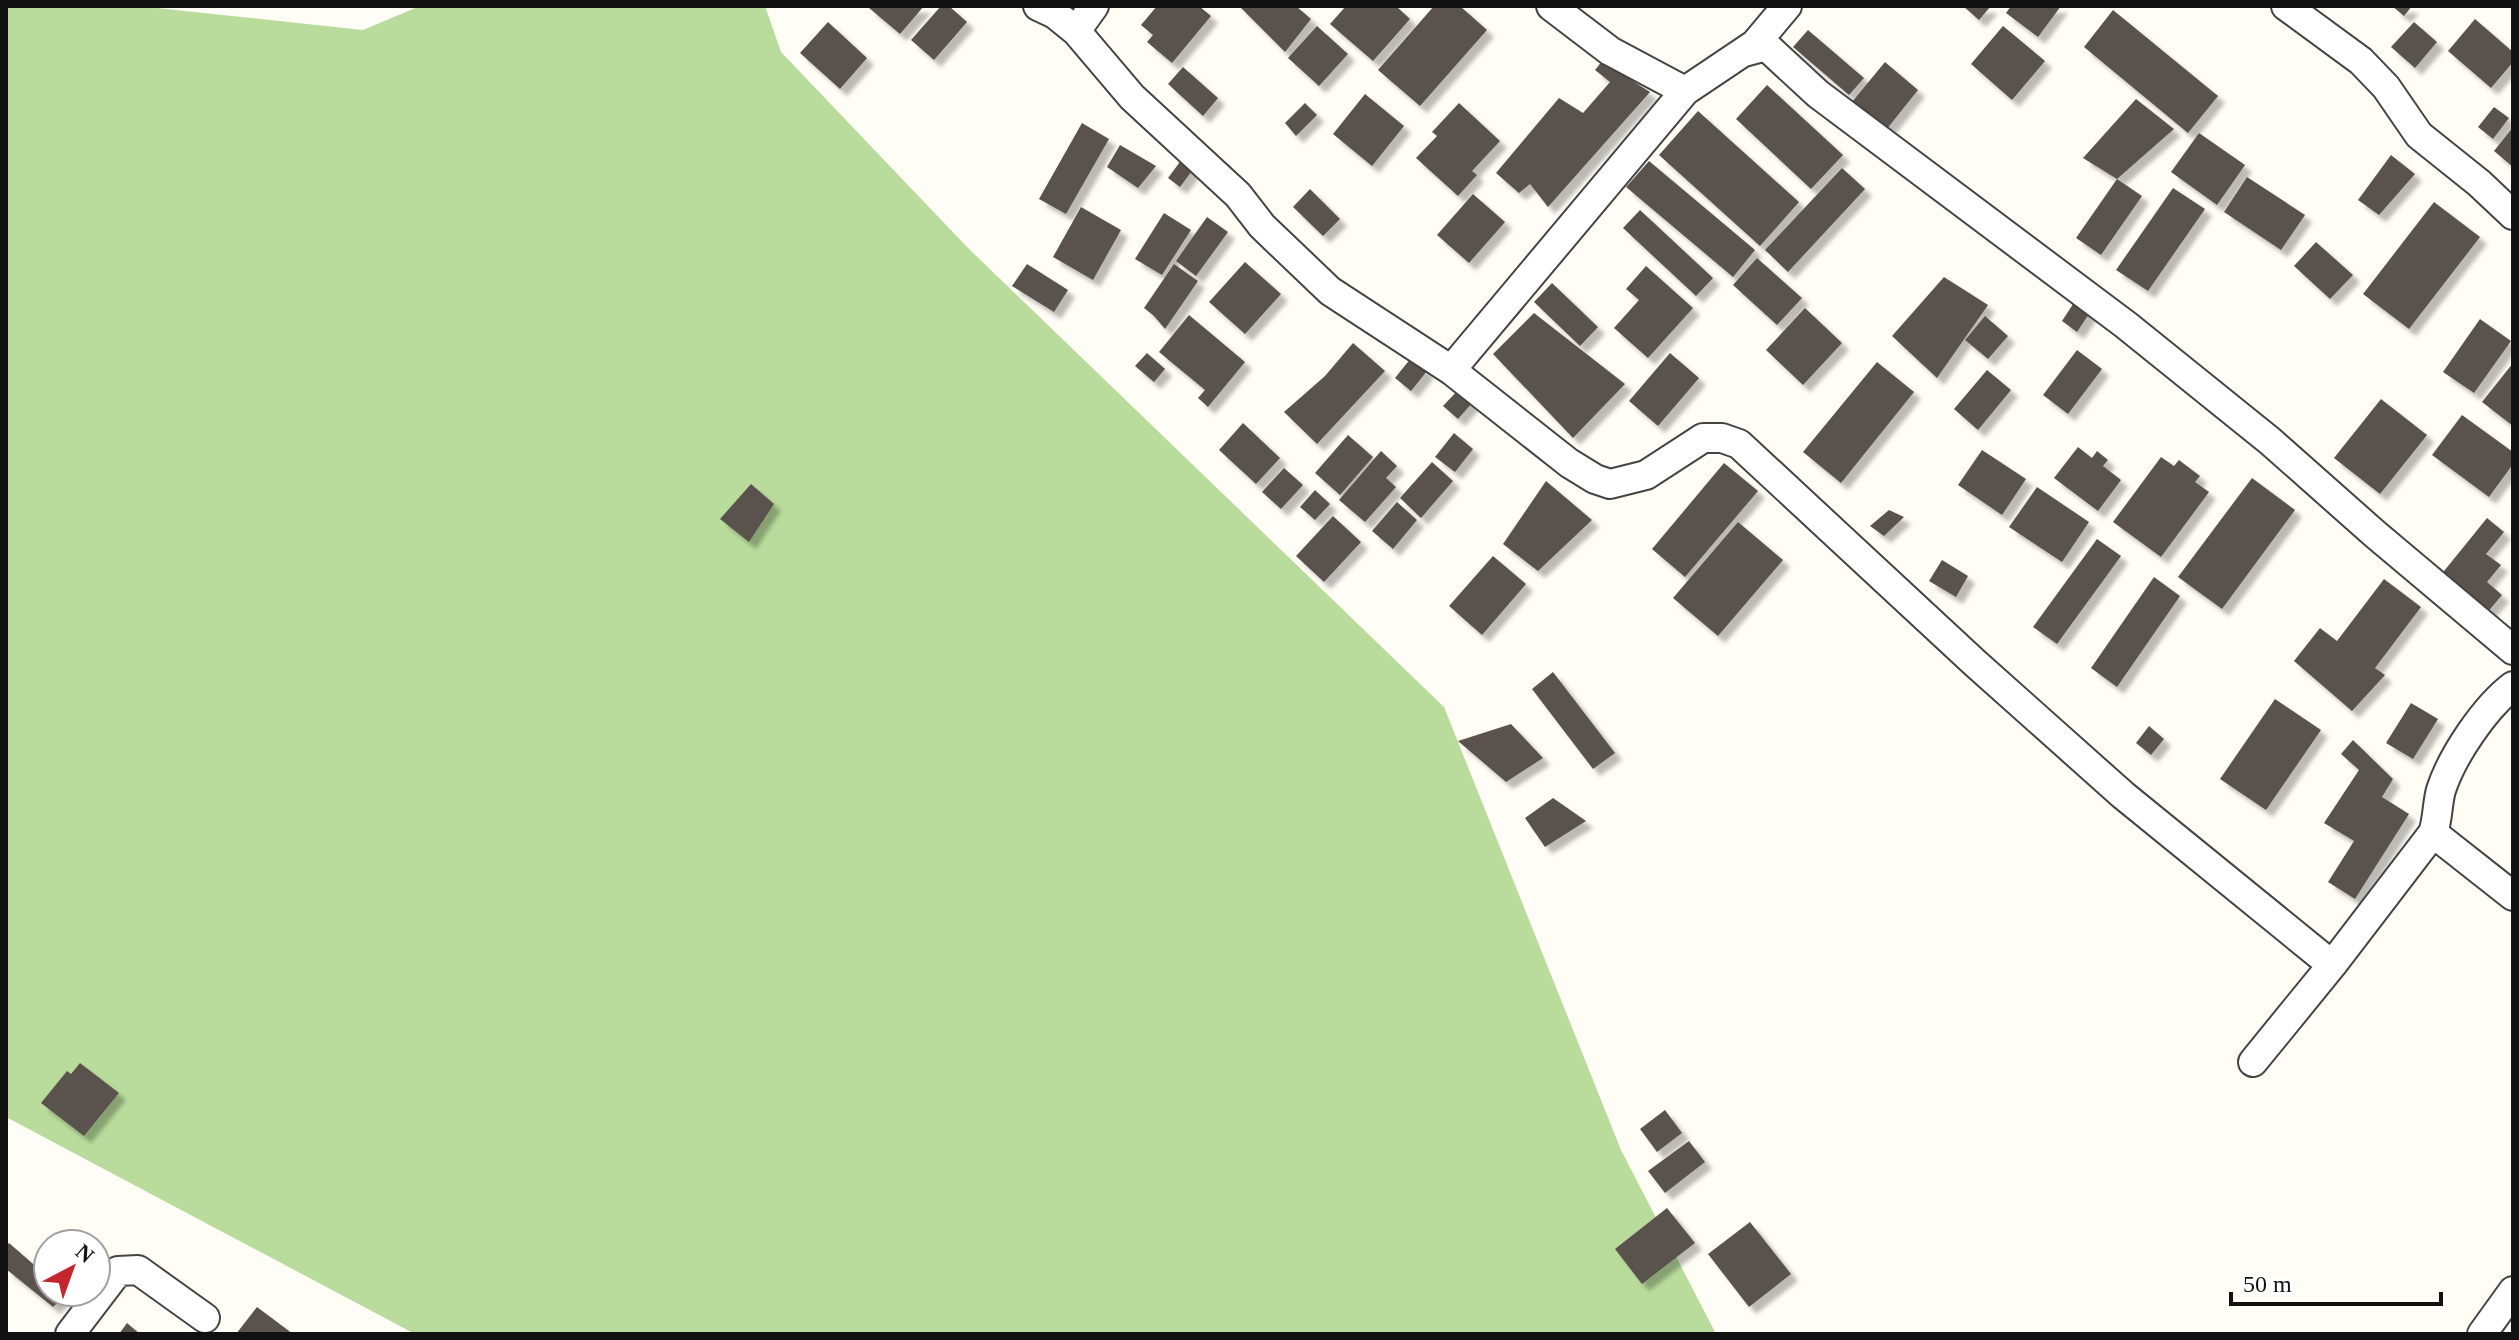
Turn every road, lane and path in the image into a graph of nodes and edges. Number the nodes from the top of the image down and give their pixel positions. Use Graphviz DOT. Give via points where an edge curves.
graph roads {
  1 [pos="1038,6"];
  2 [pos="1094,6"];
  3 [pos="1551,6"];
  4 [pos="1787,6"];
  5 [pos="2286,6"];
  6 [pos="1076,31"];
  7 [pos="1744,52"];
  8 [pos="1685,91"];
  9 [pos="2513,215"];
  10 [pos="1451,370"];
  11 [pos="2513,650"];
  12 [pos="2513,686"];
  13 [pos="2433,833"];
  14 [pos="2513,896"];
  15 [pos="2332,965"];
  16 [pos="2253,1062"];
  17 [pos="2513,1291"];
  18 [pos="205,1318"];
  19 [pos="70,1334"];
  20 [pos="2482,1334"];
  1 -- 6 [label="street"];
  2 -- 6 [label="street"];
  3 -- 8 [label="street" via="1610,51"];
  4 -- 7 [label="street"];
  5 -- 9 [label="street" via="2361,61 2419,135"];
  6 -- 10 [label="street" via="1132,97 1238,195 1262,226 1330,291"];
  7 -- 8 [label="street"];
  7 -- 11 [label="street" via="1766,46 1818,94 2126,325"];
  8 -- 10 [label="street"];
  10 -- 15 [label="street" via="1569,463 1610,484 1646,475 1703,438 1739,444 2123,795"];
  12 -- 13 [label="street" via="2456,757 2441,790"];
  13 -- 14 [label="street"];
  13 -- 15 [label="street"];
  15 -- 16 [label="street"];
  17 -- 20 [label="street"];
  18 -- 19 [label="street" via="138,1270 118,1271"];
}
